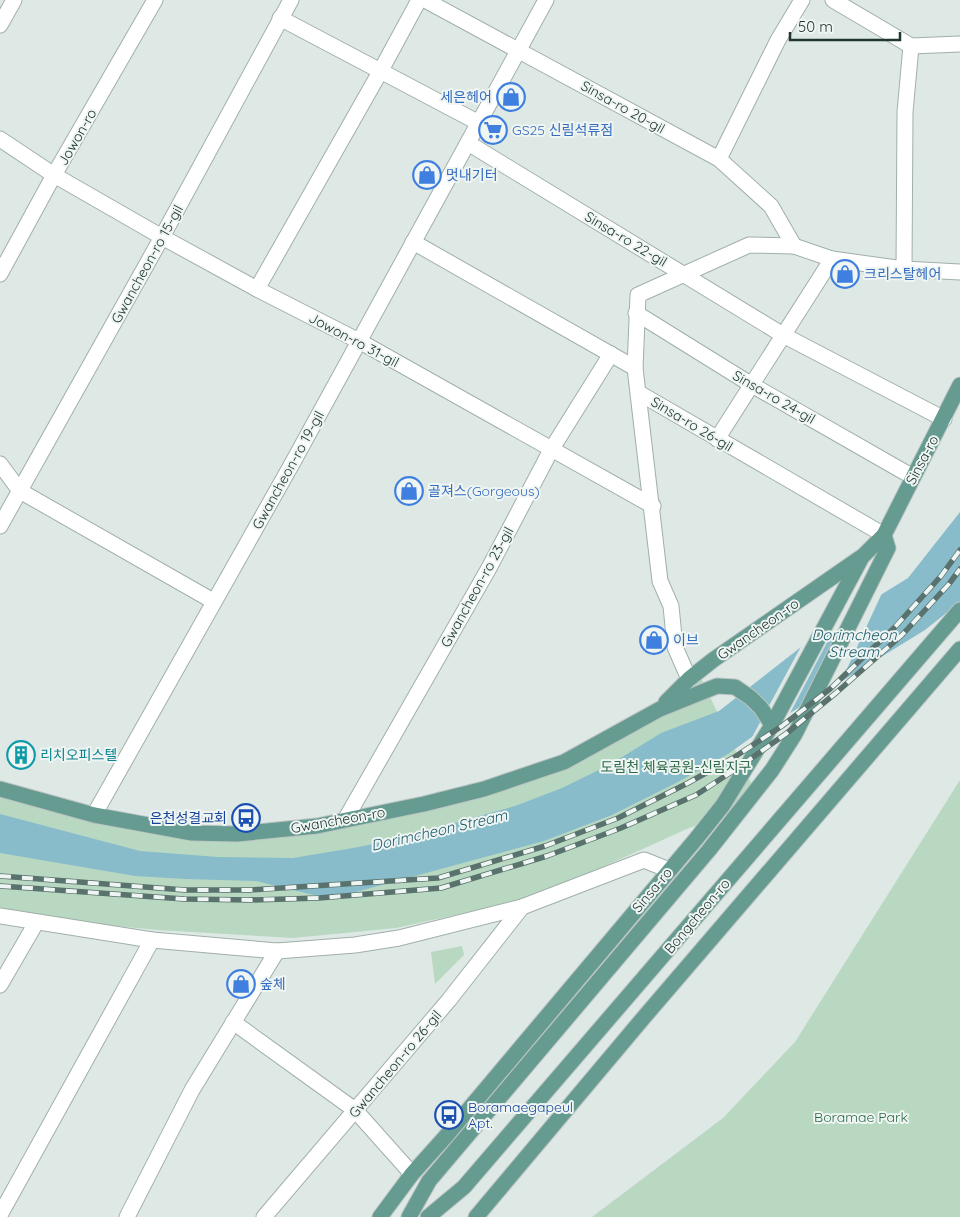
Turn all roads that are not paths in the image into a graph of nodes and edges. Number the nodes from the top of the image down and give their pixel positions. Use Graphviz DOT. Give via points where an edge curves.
graph roads {
  1 [pos="14,0"];
  2 [pos="155,0"];
  3 [pos="290,0"];
  4 [pos="419,0"];
  5 [pos="425,0"];
  6 [pos="546,0"];
  7 [pos="802,0"];
  8 [pos="833,0"];
  9 [pos="280,18"];
  10 [pos="0,25"];
  11 [pos="960,44"];
  12 [pos="911,46"];
  13 [pos="519,50"];
  14 [pos="380,72"];
  15 [pos="479,123"];
  16 [pos="0,139"];
  17 [pos="468,143"];
  18 [pos="719,159"];
  19 [pos="54,176"];
  20 [pos="162,237"];
  21 [pos="413,242"];
  22 [pos="794,246"];
  23 [pos="832,259"];
  24 [pos="904,269"];
  25 [pos="960,272"];
  26 [pos="0,274"];
  27 [pos="684,274"];
  28 [pos="257,289"];
  29 [pos="636,313"];
  30 [pos="783,335"];
  31 [pos="359,341"];
  32 [pos="611,354"];
  33 [pos="635,368"];
  34 [pos="752,385"];
  35 [pos="960,385"];
  36 [pos="639,392"];
  37 [pos="944,419"];
  38 [pos="718,440"];
  39 [pos="551,450"];
  40 [pos="0,464"];
  41 [pos="913,477"];
  42 [pos="20,491"];
  43 [pos="653,506"];
  44 [pos="0,526"];
  45 [pos="886,542"];
  46 [pos="862,557"];
  47 [pos="213,602"];
  48 [pos="960,610"];
  49 [pos="960,648"];
  50 [pos="689,679"];
  51 [pos="660,709"];
  52 [pos="772,725"];
  53 [pos="0,789"];
  54 [pos="94,815"];
  55 [pos="345,820"];
  56 [pos="669,870"];
  57 [pos="522,907"];
  58 [pos="0,916"];
  59 [pos="36,922"];
  60 [pos="152,940"];
  61 [pos="277,952"];
  62 [pos="0,986"];
  63 [pos="233,1022"];
  64 [pos="356,1110"];
  65 [pos="412,1174"];
  66 [pos="0,1215"];
  67 [pos="126,1217"];
  68 [pos="264,1217"];
  69 [pos="380,1217"];
  70 [pos="409,1217"];
  71 [pos="428,1217"];
  72 [pos="476,1217"];
  1 -- 10 [label="street"];
  2 -- 19 [label="street, Jowon-ro"];
  3 -- 9 [label="street, Gwancheon-ro 15-gil"];
  4 -- 14 [label="street"];
  5 -- 13 [label="street, Sinsa-ro 20-gil"];
  6 -- 13 [label="street, Gwancheon-ro 19-gil"];
  7 -- 18 [label="street" via="778,40"];
  8 -- 12 [label="street"];
  9 -- 14 [label="street"];
  9 -- 20 [label="street, Gwancheon-ro 15-gil"];
  11 -- 12 [label="street"];
  12 -- 24 [label="street" via="905,112"];
  13 -- 15 [label="street, Gwancheon-ro 19-gil"];
  13 -- 18 [label="street, Sinsa-ro 20-gil"];
  14 -- 15 [label="street"];
  14 -- 28 [label="street"];
  15 -- 17 [label="street, Gwancheon-ro 19-gil"];
  16 -- 19 [label="street, Jowon-ro 31-gil"];
  17 -- 21 [label="street, Gwancheon-ro 19-gil"];
  17 -- 27 [label="street, Sinsa-ro 22-gil"];
  18 -- 22 [label="street, Sinsa-ro 20-gil" via="771,206"];
  19 -- 20 [label="street, Jowon-ro 31-gil"];
  19 -- 26 [label="street, Jowon-ro"];
  20 -- 28 [label="street, Jowon-ro 31-gil"];
  20 -- 42 [label="street, Gwancheon-ro 15-gil"];
  21 -- 31 [label="street, Gwancheon-ro 19-gil"];
  21 -- 32 [label="street"];
  22 -- 23 [label="street"];
  22 -- 27 [label="street" via="749,244"];
  23 -- 24 [label="street"];
  23 -- 30 [label="street"];
  24 -- 25 [label="street"];
  27 -- 29 [label="street" via="638,295"];
  27 -- 30 [label="street, Sinsa-ro 22-gil"];
  28 -- 31 [label="street, Jowon-ro 31-gil"];
  29 -- 33 [label="street"];
  29 -- 34 [label="street, Sinsa-ro 24-gil"];
  30 -- 34 [label="street"];
  30 -- 37 [label="street, Sinsa-ro 22-gil"];
  31 -- 39 [label="street, Jowon-ro 31-gil"];
  31 -- 47 [label="street, Gwancheon-ro 19-gil"];
  32 -- 33 [label="street"];
  32 -- 39 [label="street, Gwancheon-ro 23-gil"];
  33 -- 36 [label="street, Sinsa-ro 26-gil"];
  34 -- 38 [label="street"];
  34 -- 41 [label="street, Sinsa-ro 24-gil"];
  35 -- 37 [label="main road, Sinsa-ro"];
  36 -- 38 [label="street, Sinsa-ro 26-gil"];
  36 -- 43 [label="street"];
  37 -- 41 [label="main road, Sinsa-ro"];
  38 -- 45 [label="street, Sinsa-ro 26-gil"];
  39 -- 43 [label="street, Jowon-ro 31-gil"];
  39 -- 55 [label="street, Gwancheon-ro 23-gil"];
  40 -- 42 [label="street"];
  41 -- 45 [label="main road, Sinsa-ro"];
  42 -- 44 [label="street, Gwancheon-ro 15-gil"];
  42 -- 47 [label="street"];
  43 -- 50 [label="street" via="660,580 671,606 674,647"];
  45 -- 46 [label="main road, Sinsa-ro"];
  45 -- 70 [label="main road, Sinsa-ro" via="795,734 772,770 709,850 429,1181"];
  46 -- 50 [label="main road, Gwancheon-ro"];
  46 -- 52 [label="main road, Sinsa-ro"];
  47 -- 54 [label="street, Gwancheon-ro 19-gil"];
  48 -- 71 [label="main road, Bongcheon-ro" via="464,1187"];
  49 -- 72 [label="main road, Bongcheon-ro"];
  50 -- 51 [label="main road, Gwancheon-ro"];
  51 -- 52 [label="main road, Gwancheon-ro" via="718,686 735,687 761,708"];
  51 -- 55 [label="main road, Gwancheon-ro" via="564,762 484,789"];
  52 -- 56 [label="main road, Sinsa-ro" via="723,805"];
  53 -- 54 [label="main road, Gwancheon-ro"];
  54 -- 55 [label="main road, Gwancheon-ro" via="192,833 237,834"];
  56 -- 57 [label="street" via="644,860"];
  56 -- 65 [label="main road, Sinsa-ro"];
  57 -- 61 [label="street" via="399,938"];
  57 -- 64 [label="street, Gwancheon-ro 26-gil"];
  58 -- 59 [label="street"];
  59 -- 60 [label="street"];
  59 -- 62 [label="street"];
  60 -- 61 [label="street"];
  60 -- 66 [label="street"];
  61 -- 63 [label="street"];
  63 -- 64 [label="street"];
  63 -- 67 [label="street" via="192,1090"];
  64 -- 65 [label="street"];
  64 -- 68 [label="street, Gwancheon-ro 26-gil"];
  65 -- 69 [label="main road, Sinsa-ro"];
}
